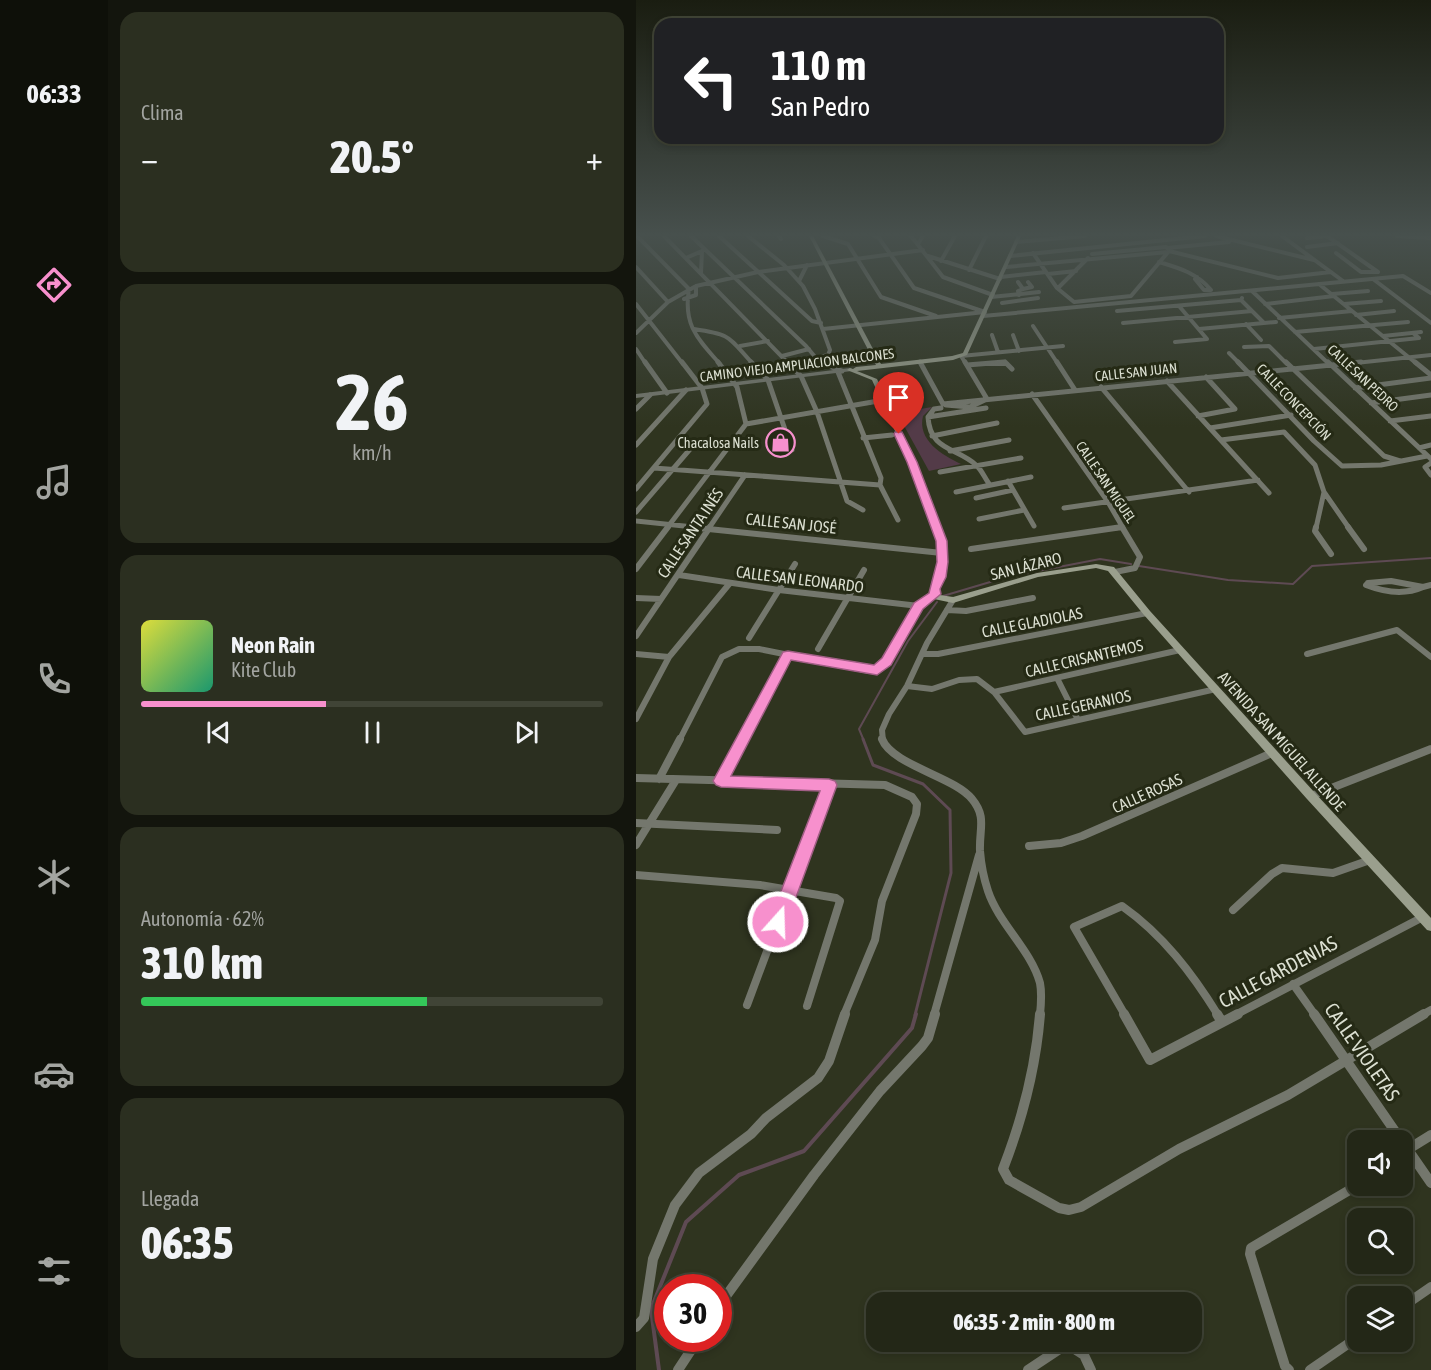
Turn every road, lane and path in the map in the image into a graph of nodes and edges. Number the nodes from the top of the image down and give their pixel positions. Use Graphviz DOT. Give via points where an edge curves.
graph roads {
  1 [pos="686,299"];
  2 [pos="678,300"];
  3 [pos="727,300"];
  4 [pos="757,300"];
  5 [pos="789,300"];
  6 [pos="809,300"];
  7 [pos="841,300"];
  8 [pos="889,300"];
  9 [pos="946,300"];
  10 [pos="990,300"];
  11 [pos="1023,300"];
  12 [pos="1070,300"];
  13 [pos="1092,300"];
  14 [pos="1147,300"];
  15 [pos="1233,300"];
  16 [pos="1242,300"];
  17 [pos="1260,300"];
  18 [pos="1296,300"];
  19 [pos="1339,300"];
  20 [pos="1401,300"];
  21 [pos="669,301"];
  22 [pos="1381,301"];
  23 [pos="1002,303"];
  24 [pos="636,304"];
  25 [pos="1265,304"];
  26 [pos="1344,304"];
  27 [pos="1179,306"];
  28 [pos="1117,311"];
  29 [pos="1252,311"];
  30 [pos="1352,311"];
  31 [pos="1394,311"];
  32 [pos="984,314"];
  33 [pos="1356,315"];
  34 [pos="1431,315"];
  35 [pos="1422,316"];
  36 [pos="938,317"];
  37 [pos="1189,317"];
  38 [pos="649,320"];
  39 [pos="1278,320"];
  40 [pos="1408,322"];
  41 [pos="821,323"];
  42 [pos="1264,323"];
  43 [pos="1431,323"];
  44 [pos="1123,324"];
  45 [pos="1246,324"];
  46 [pos="1369,325"];
  47 [pos="854,326"];
  48 [pos="1033,326"];
  49 [pos="693,329"];
  50 [pos="824,329"];
  51 [pos="1199,329"];
  52 [pos="1295,332"];
  53 [pos="1421,332"];
  54 [pos="636,333"];
  55 [pos="1413,333"];
  56 [pos="992,335"];
  57 [pos="1013,336"];
  58 [pos="1383,336"];
  59 [pos="1261,340"];
  60 [pos="768,341"];
  61 [pos="1175,342"];
  62 [pos="1390,342"];
  63 [pos="740,346"];
  64 [pos="1063,346"];
  65 [pos="1244,347"];
  66 [pos="1046,348"];
  67 [pos="636,349"];
  68 [pos="808,349"];
  69 [pos="1314,349"];
  70 [pos="1019,351"];
  71 [pos="998,352"];
  72 [pos="1230,353"];
  73 [pos="1431,355"];
  74 [pos="782,356"];
  75 [pos="961,356"];
  76 [pos="1409,357"];
  77 [pos="815,358"];
  78 [pos="920,362"];
  79 [pos="1331,364"];
  80 [pos="967,365"];
  81 [pos="876,367"];
  82 [pos="1012,369"];
  83 [pos="1295,369"];
  84 [pos="843,371"];
  85 [pos="1249,373"];
  86 [pos="801,376"];
  87 [pos="1431,376"];
  88 [pos="1206,377"];
  89 [pos="768,380"];
  90 [pos="1167,381"];
  91 [pos="736,384"];
  92 [pos="1101,387"];
  93 [pos="702,388"];
  94 [pos="1355,388"];
  95 [pos="686,390"];
  96 [pos="1075,390"];
  97 [pos="667,393"];
  98 [pos="1032,394"];
  99 [pos="650,395"];
  100 [pos="1431,395"];
  101 [pos="636,396"];
  102 [pos="987,399"];
  103 [pos="884,400"];
  104 [pos="1371,403"];
  105 [pos="850,406"];
  106 [pos="942,406"];
  107 [pos="986,408"];
  108 [pos="636,409"];
  109 [pos="817,412"];
  110 [pos="1291,415"];
  111 [pos="928,416"];
  112 [pos="1198,416"];
  113 [pos="1431,416"];
  114 [pos="782,417"];
  115 [pos="1390,421"];
  116 [pos="997,423"];
  117 [pos="746,424"];
  118 [pos="1210,428"];
  119 [pos="892,435"];
  120 [pos="932,435"];
  121 [pos="863,438"];
  122 [pos="1009,440"];
  123 [pos="1221,440"];
  124 [pos="636,445"];
  125 [pos="1431,445"];
  126 [pos="1419,447"];
  127 [pos="691,448"];
  128 [pos="792,450"];
  129 [pos="950,451"];
  130 [pos="1384,456"];
  131 [pos="1021,458"];
  132 [pos="1428,459"];
  133 [pos="1403,461"];
  134 [pos="1372,465"];
  135 [pos="977,466"];
  136 [pos="654,468"];
  137 [pos="671,469"];
  138 [pos="709,472"];
  139 [pos="940,472"];
  140 [pos="1431,475"];
  141 [pos="745,476"];
  142 [pos="1031,477"];
  143 [pos="1258,480"];
  144 [pos="1008,482"];
  145 [pos="840,483"];
  146 [pos="880,485"];
  147 [pos="990,485"];
  148 [pos="636,489"];
  149 [pos="1013,490"];
  150 [pos="956,492"];
  151 [pos="1189,492"];
  152 [pos="1324,492"];
  153 [pos="1269,493"];
  154 [pos="976,498"];
  155 [pos="1108,502"];
  156 [pos="1064,508"];
  157 [pos="862,510"];
  158 [pos="1024,510"];
  159 [pos="636,512"];
  160 [pos="979,519"];
  161 [pos="898,520"];
  162 [pos="636,521"];
  163 [pos="669,525"];
  164 [pos="1034,526"];
  165 [pos="1122,527"];
  166 [pos="710,528"];
  167 [pos="971,549"];
  168 [pos="1364,549"];
  169 [pos="942,553"];
  170 [pos="1331,554"];
  171 [pos="795,564"];
  172 [pos="636,569"];
  173 [pos="864,570"];
  174 [pos="1115,572"];
  175 [pos="679,575"];
  176 [pos="730,583"];
  177 [pos="1431,585"];
  178 [pos="1423,587"];
  179 [pos="779,590"];
  180 [pos="938,597"];
  181 [pos="636,598"];
  182 [pos="1033,598"];
  183 [pos="661,599"];
  184 [pos="847,599"];
  185 [pos="953,600"];
  186 [pos="919,606"];
  187 [pos="947,610"];
  188 [pos="1147,613"];
  189 [pos="636,636"];
  190 [pos="749,638"];
  191 [pos="818,650"];
  192 [pos="1180,650"];
  193 [pos="636,654"];
  194 [pos="922,654"];
  195 [pos="1307,654"];
  196 [pos="788,655"];
  197 [pos="669,657"];
  198 [pos="1431,657"];
  199 [pos="1057,678"];
  200 [pos="907,686"];
  201 [pos="1216,689"];
  202 [pos="994,692"];
  203 [pos="636,719"];
  204 [pos="1078,720"];
  205 [pos="1431,749"];
  206 [pos="1272,753"];
  207 [pos="636,778"];
  208 [pos="659,779"];
  209 [pos="676,780"];
  210 [pos="721,781"];
  211 [pos="829,785"];
  212 [pos="1311,796"];
  213 [pos="636,823"];
  214 [pos="650,823"];
  215 [pos="777,830"];
  216 [pos="636,845"];
  217 [pos="1029,846"];
  218 [pos="980,852"];
  219 [pos="1370,860"];
  220 [pos="636,875"];
  221 [pos="790,889"];
  222 [pos="1233,910"];
  223 [pos="1423,917"];
  224 [pos="1431,926"];
  225 [pos="1293,984"];
  226 [pos="747,1005"];
  227 [pos="807,1006"];
  228 [pos="1431,1010"];
  229 [pos="1222,1022"];
  230 [pos="1345,1059"];
  231 [pos="1393,1130"];
  232 [pos="1431,1135"];
  233 [pos="1413,1142"];
  234 [pos="1413,1158"];
  235 [pos="1431,1183"];
  236 [pos="1347,1191"];
  237 [pos="732,1286"];
  238 [pos="1431,1287"];
  239 [pos="1413,1299"];
  240 [pos="636,1327"];
  241 [pos="1347,1345"];
  242 [pos="690,1352"];
  243 [pos="1287,1368"];
  244 [pos="678,1370"];
  245 [pos="1028,1370"];
  246 [pos="1091,1370"];
  247 [pos="1310,1370"];
  1 -- 49 [label="street"];
  2 -- 21 [label="street"];
  3 -- 60 [label="street"];
  4 -- 68 [label="street"];
  5 -- 41 [label="street" via="812,321"];
  6 -- 41 [label="street"];
  7 -- 47 [label="main road"];
  8 -- 36 [label="street"];
  9 -- 32 [label="street"];
  10 -- 32 [label="main road"];
  11 -- 23 [label="street"];
  12 -- 13 [label="street"];
  14 -- 32 [label="street"];
  15 -- 27 [label="street"];
  16 -- 29 [label="street"];
  17 -- 25 [label="street, CALLE SAN PEDRO"];
  18 -- 25 [label="street"];
  19 -- 26 [label="street"];
  20 -- 35 [label="street"];
  21 -- 38 [label="street"];
  22 -- 26 [label="street"];
  24 -- 38 [label="street"];
  25 -- 39 [label="street, CALLE SAN PEDRO"];
  26 -- 30 [label="street"];
  27 -- 28 [label="street"];
  27 -- 37 [label="street"];
  29 -- 37 [label="street"];
  29 -- 42 [label="street"];
  30 -- 33 [label="street"];
  30 -- 39 [label="street"];
  31 -- 33 [label="street"];
  32 -- 36 [label="street"];
  32 -- 75 [label="main road"];
  33 -- 46 [label="street"];
  34 -- 35 [label="street"];
  35 -- 43 [label="street"];
  36 -- 47 [label="street"];
  37 -- 44 [label="street"];
  37 -- 51 [label="street"];
  38 -- 54 [label="street"];
  38 -- 93 [label="street"];
  39 -- 42 [label="street"];
  39 -- 52 [label="street, CALLE SAN PEDRO"];
  40 -- 46 [label="street"];
  41 -- 50 [label="street"];
  42 -- 45 [label="street"];
  45 -- 51 [label="street"];
  45 -- 59 [label="street"];
  46 -- 52 [label="street"];
  46 -- 58 [label="street"];
  47 -- 50 [label="street"];
  47 -- 81 [label="main road"];
  48 -- 66 [label="street"];
  49 -- 63 [label="street" via="728,336"];
  49 -- 91 [label="street" via="699,342"];
  50 -- 77 [label="street" via="830,352"];
  51 -- 61 [label="street" via="1207,339"];
  52 -- 69 [label="street, CALLE SAN PEDRO"];
  53 -- 55 [label="street"];
  55 -- 58 [label="street"];
  55 -- 62 [label="street" via="1419,338"];
  56 -- 71 [label="street"];
  57 -- 70 [label="street"];
  58 -- 62 [label="street"];
  60 -- 63 [label="street"];
  60 -- 74 [label="street"];
  62 -- 69 [label="street"];
  62 -- 76 [label="street"];
  63 -- 89 [label="street"];
  64 -- 66 [label="street"];
  65 -- 83 [label="street" via="1268,345"];
  66 -- 70 [label="street"];
  66 -- 96 [label="street"];
  67 -- 97 [label="street"];
  68 -- 74 [label="street"];
  68 -- 77 [label="street"];
  69 -- 79 [label="street, CALLE SAN PEDRO"];
  70 -- 71 [label="street"];
  71 -- 75 [label="street"];
  72 -- 85 [label="street, CALLE CONCEPCIÓN"];
  73 -- 76 [label="street, CALLE SAN JUAN"];
  74 -- 86 [label="street"];
  75 -- 78 [label="main road, CAMINO VIEJO AMPLIACION BALCONES"];
  75 -- 80 [label="street"];
  76 -- 79 [label="street, CALLE SAN JUAN"];
  76 -- 87 [label="street"];
  77 -- 84 [label="street"];
  78 -- 81 [label="main road, CAMINO VIEJO AMPLIACION BALCONES"];
  78 -- 106 [label="street"];
  79 -- 83 [label="street, CALLE SAN JUAN"];
  79 -- 94 [label="street, CALLE SAN PEDRO"];
  80 -- 82 [label="street" via="1005,362"];
  80 -- 102 [label="street"];
  81 -- 84 [label="main road, CAMINO VIEJO AMPLIACION BALCONES"];
  83 -- 85 [label="street, CALLE SAN JUAN"];
  83 -- 130 [label="street"];
  84 -- 86 [label="street, CAMINO VIEJO AMPLIACION BALCONES"];
  84 -- 103 [label="main road" via="872,377"];
  84 -- 105 [label="street"];
  85 -- 88 [label="street, CALLE SAN JUAN"];
  85 -- 110 [label="street, CALLE CONCEPCIÓN"];
  86 -- 89 [label="street, CAMINO VIEJO AMPLIACION BALCONES"];
  86 -- 109 [label="street"];
  87 -- 94 [label="street"];
  88 -- 90 [label="street, CALLE SAN JUAN"];
  88 -- 112 [label="street" via="1234,409"];
  89 -- 91 [label="street, CAMINO VIEJO AMPLIACION BALCONES"];
  89 -- 114 [label="street"];
  90 -- 92 [label="street, CALLE SAN JUAN"];
  90 -- 112 [label="street"];
  91 -- 93 [label="street, CAMINO VIEJO AMPLIACION BALCONES"];
  91 -- 117 [label="street"];
  92 -- 96 [label="street, CALLE SAN JUAN"];
  92 -- 151 [label="street"];
  93 -- 95 [label="street, CAMINO VIEJO AMPLIACION BALCONES"];
  93 -- 136 [label="street" via="707,400 705,407"];
  94 -- 104 [label="street, CALLE SAN PEDRO"];
  95 -- 97 [label="street, CAMINO VIEJO AMPLIACION BALCONES"];
  95 -- 124 [label="street"];
  96 -- 98 [label="street, CALLE SAN JUAN"];
  97 -- 99 [label="street, CAMINO VIEJO AMPLIACION BALCONES"];
  98 -- 102 [label="street, CALLE SAN JUAN"];
  98 -- 155 [label="street, CALLE SAN MIGUEL"];
  99 -- 101 [label="street, CAMINO VIEJO AMPLIACION BALCONES"];
  99 -- 108 [label="street"];
  100 -- 104 [label="street"];
  102 -- 106 [label="street, CALLE SAN JUAN" via="970,407"];
  103 -- 105 [label="street"];
  103 -- 169 [label="main road" via="938,528"];
  104 -- 115 [label="street, CALLE SAN PEDRO"];
  105 -- 109 [label="street"];
  105 -- 121 [label="street"];
  106 -- 111 [label="street"];
  107 -- 111 [label="street"];
  109 -- 114 [label="street"];
  109 -- 145 [label="street"];
  110 -- 118 [label="street"];
  110 -- 134 [label="street, CALLE CONCEPCIÓN" via="1342,466"];
  111 -- 120 [label="street"];
  112 -- 118 [label="street"];
  113 -- 115 [label="street"];
  114 -- 117 [label="street"];
  114 -- 128 [label="street"];
  115 -- 126 [label="street, CALLE SAN PEDRO"];
  116 -- 120 [label="street"];
  117 -- 138 [label="street"];
  118 -- 123 [label="street"];
  119 -- 121 [label="street"];
  120 -- 129 [label="street"];
  121 -- 146 [label="street" via="881,478"];
  122 -- 129 [label="street"];
  123 -- 143 [label="street"];
  123 -- 152 [label="street" via="1284,432 1315,465"];
  125 -- 126 [label="street"];
  126 -- 132 [label="street, CALLE SAN PEDRO"];
  127 -- 137 [label="street"];
  129 -- 135 [label="street"];
  130 -- 132 [label="street"];
  130 -- 133 [label="street"];
  130 -- 134 [label="street"];
  131 -- 135 [label="street"];
  132 -- 133 [label="street"];
  132 -- 140 [label="street" via="1425,467"];
  133 -- 134 [label="street"];
  135 -- 139 [label="street"];
  135 -- 147 [label="street"];
  136 -- 137 [label="street"];
  136 -- 148 [label="street"];
  137 -- 138 [label="street"];
  137 -- 159 [label="street"];
  138 -- 141 [label="street"];
  138 -- 163 [label="street"];
  141 -- 145 [label="street"];
  141 -- 166 [label="street, CALLE SANTA INÉS"];
  142 -- 144 [label="street"];
  143 -- 151 [label="street"];
  143 -- 153 [label="street"];
  144 -- 147 [label="street"];
  144 -- 149 [label="street"];
  145 -- 146 [label="street"];
  145 -- 157 [label="street" via="847,501"];
  146 -- 161 [label="street"];
  147 -- 150 [label="street"];
  149 -- 154 [label="street"];
  149 -- 158 [label="street"];
  151 -- 155 [label="street"];
  152 -- 168 [label="street"];
  152 -- 170 [label="street" via="1315,531"];
  155 -- 156 [label="street"];
  155 -- 165 [label="street, CALLE SAN MIGUEL"];
  158 -- 160 [label="street"];
  158 -- 164 [label="street"];
  162 -- 163 [label="street, CALLE SAN JOSÉ"];
  163 -- 166 [label="street, CALLE SAN JOSÉ"];
  163 -- 172 [label="street"];
  165 -- 167 [label="street"];
  165 -- 174 [label="street, CALLE SAN MIGUEL" via="1140,561 1135,568"];
  166 -- 169 [label="street, CALLE SAN JOSÉ"];
  166 -- 175 [label="street, CALLE SANTA INÉS"];
  169 -- 180 [label="main road" via="940,577 934,589"];
  171 -- 179 [label="street"];
  173 -- 184 [label="street"];
  174 -- 185 [label="main road, SAN LÁZARO" via="1096,566 1037,575"];
  174 -- 188 [label="main road, AVENIDA SAN MIGUEL ALLENDE"];
  175 -- 176 [label="street, CALLE SAN LEONARDO"];
  175 -- 183 [label="street, CALLE SANTA INÉS"];
  176 -- 179 [label="street, CALLE SAN LEONARDO"];
  176 -- 197 [label="street"];
  177 -- 178 [label="street"];
  178 -- 178 [label="street" via="1391,582 1366,585 1397,592 1414,592"];
  179 -- 184 [label="street, CALLE SAN LEONARDO"];
  179 -- 190 [label="street"];
  180 -- 185 [label="main road, SAN LÁZARO"];
  180 -- 186 [label="street"];
  181 -- 183 [label="street"];
  182 -- 187 [label="street" via="966,611"];
  183 -- 189 [label="street, CALLE SANTA INÉS"];
  184 -- 186 [label="street, CALLE SAN LEONARDO"];
  184 -- 191 [label="street"];
  185 -- 187 [label="street"];
  186 -- 196 [label="street" via="887,662 877,670"];
  187 -- 194 [label="street"];
  188 -- 192 [label="main road, AVENIDA SAN MIGUEL ALLENDE"];
  188 -- 194 [label="street, CALLE GLADIOLAS"];
  192 -- 199 [label="street, CALLE CRISANTEMOS"];
  192 -- 201 [label="main road, AVENIDA SAN MIGUEL ALLENDE"];
  193 -- 197 [label="street"];
  194 -- 200 [label="street"];
  195 -- 198 [label="street" via="1392,630 1404,634"];
  196 -- 208 [label="street" via="747,649 722,657"];
  196 -- 210 [label="street"];
  197 -- 203 [label="street"];
  199 -- 202 [label="street, CALLE CRISANTEMOS"];
  199 -- 204 [label="street"];
  200 -- 202 [label="street, CALLE GERANIOS" via="932,688 977,679"];
  200 -- 218 [label="street" via="882,730 885,747 970,796 983,818"];
  201 -- 204 [label="street, CALLE GERANIOS"];
  201 -- 206 [label="main road, AVENIDA SAN MIGUEL ALLENDE"];
  202 -- 204 [label="street, CALLE GERANIOS" via="1025,732"];
  205 -- 212 [label="street"];
  206 -- 212 [label="main road, AVENIDA SAN MIGUEL ALLENDE"];
  206 -- 217 [label="street, CALLE ROSAS" via="1082,836"];
  207 -- 208 [label="street"];
  208 -- 209 [label="street"];
  209 -- 210 [label="street"];
  209 -- 214 [label="street"];
  210 -- 211 [label="street"];
  211 -- 221 [label="street"];
  211 -- 240 [label="street" via="885,785 912,797 917,804 882,901 875,940 829,1060 818,1078 699,1173 675,1205 653,1259 644,1318"];
  212 -- 219 [label="main road, AVENIDA SAN MIGUEL ALLENDE"];
  213 -- 214 [label="street"];
  214 -- 215 [label="street"];
  214 -- 216 [label="street"];
  218 -- 230 [label="street" via="992,902 1040,984 1038,1037 1017,1132 1003,1169 1009,1179 1059,1209 1081,1207"];
  218 -- 237 [label="street" via="928,1038 888,1081 774,1225"];
  219 -- 222 [label="street" via="1333,873 1281,868"];
  219 -- 223 [label="main road, AVENIDA SAN MIGUEL ALLENDE"];
  220 -- 221 [label="street"];
  221 -- 226 [label="street"];
  221 -- 227 [label="street" via="840,901"];
  223 -- 224 [label="main road, AVENIDA SAN MIGUEL ALLENDE"];
  223 -- 225 [label="street, CALLE GARDENIAS"];
  225 -- 229 [label="street, CALLE GARDENIAS"];
  225 -- 230 [label="street, CALLE VIOLETAS"];
  228 -- 230 [label="street"];
  229 -- 229 [label="street, CALLE GARDENIAS" via="1173,950 1142,919 1122,906 1074,927 1150,1060"];
  230 -- 231 [label="street, CALLE VIOLETAS"];
  232 -- 233 [label="street"];
  234 -- 235 [label="street, CALLE VIOLETAS"];
  236 -- 243 [label="street" via="1255,1244 1250,1254"];
  238 -- 239 [label="street"];
  241 -- 247 [label="street"];
  242 -- 244 [label="street"];
  245 -- 246 [label="street" via="1070,1346 1084,1355"];
}
